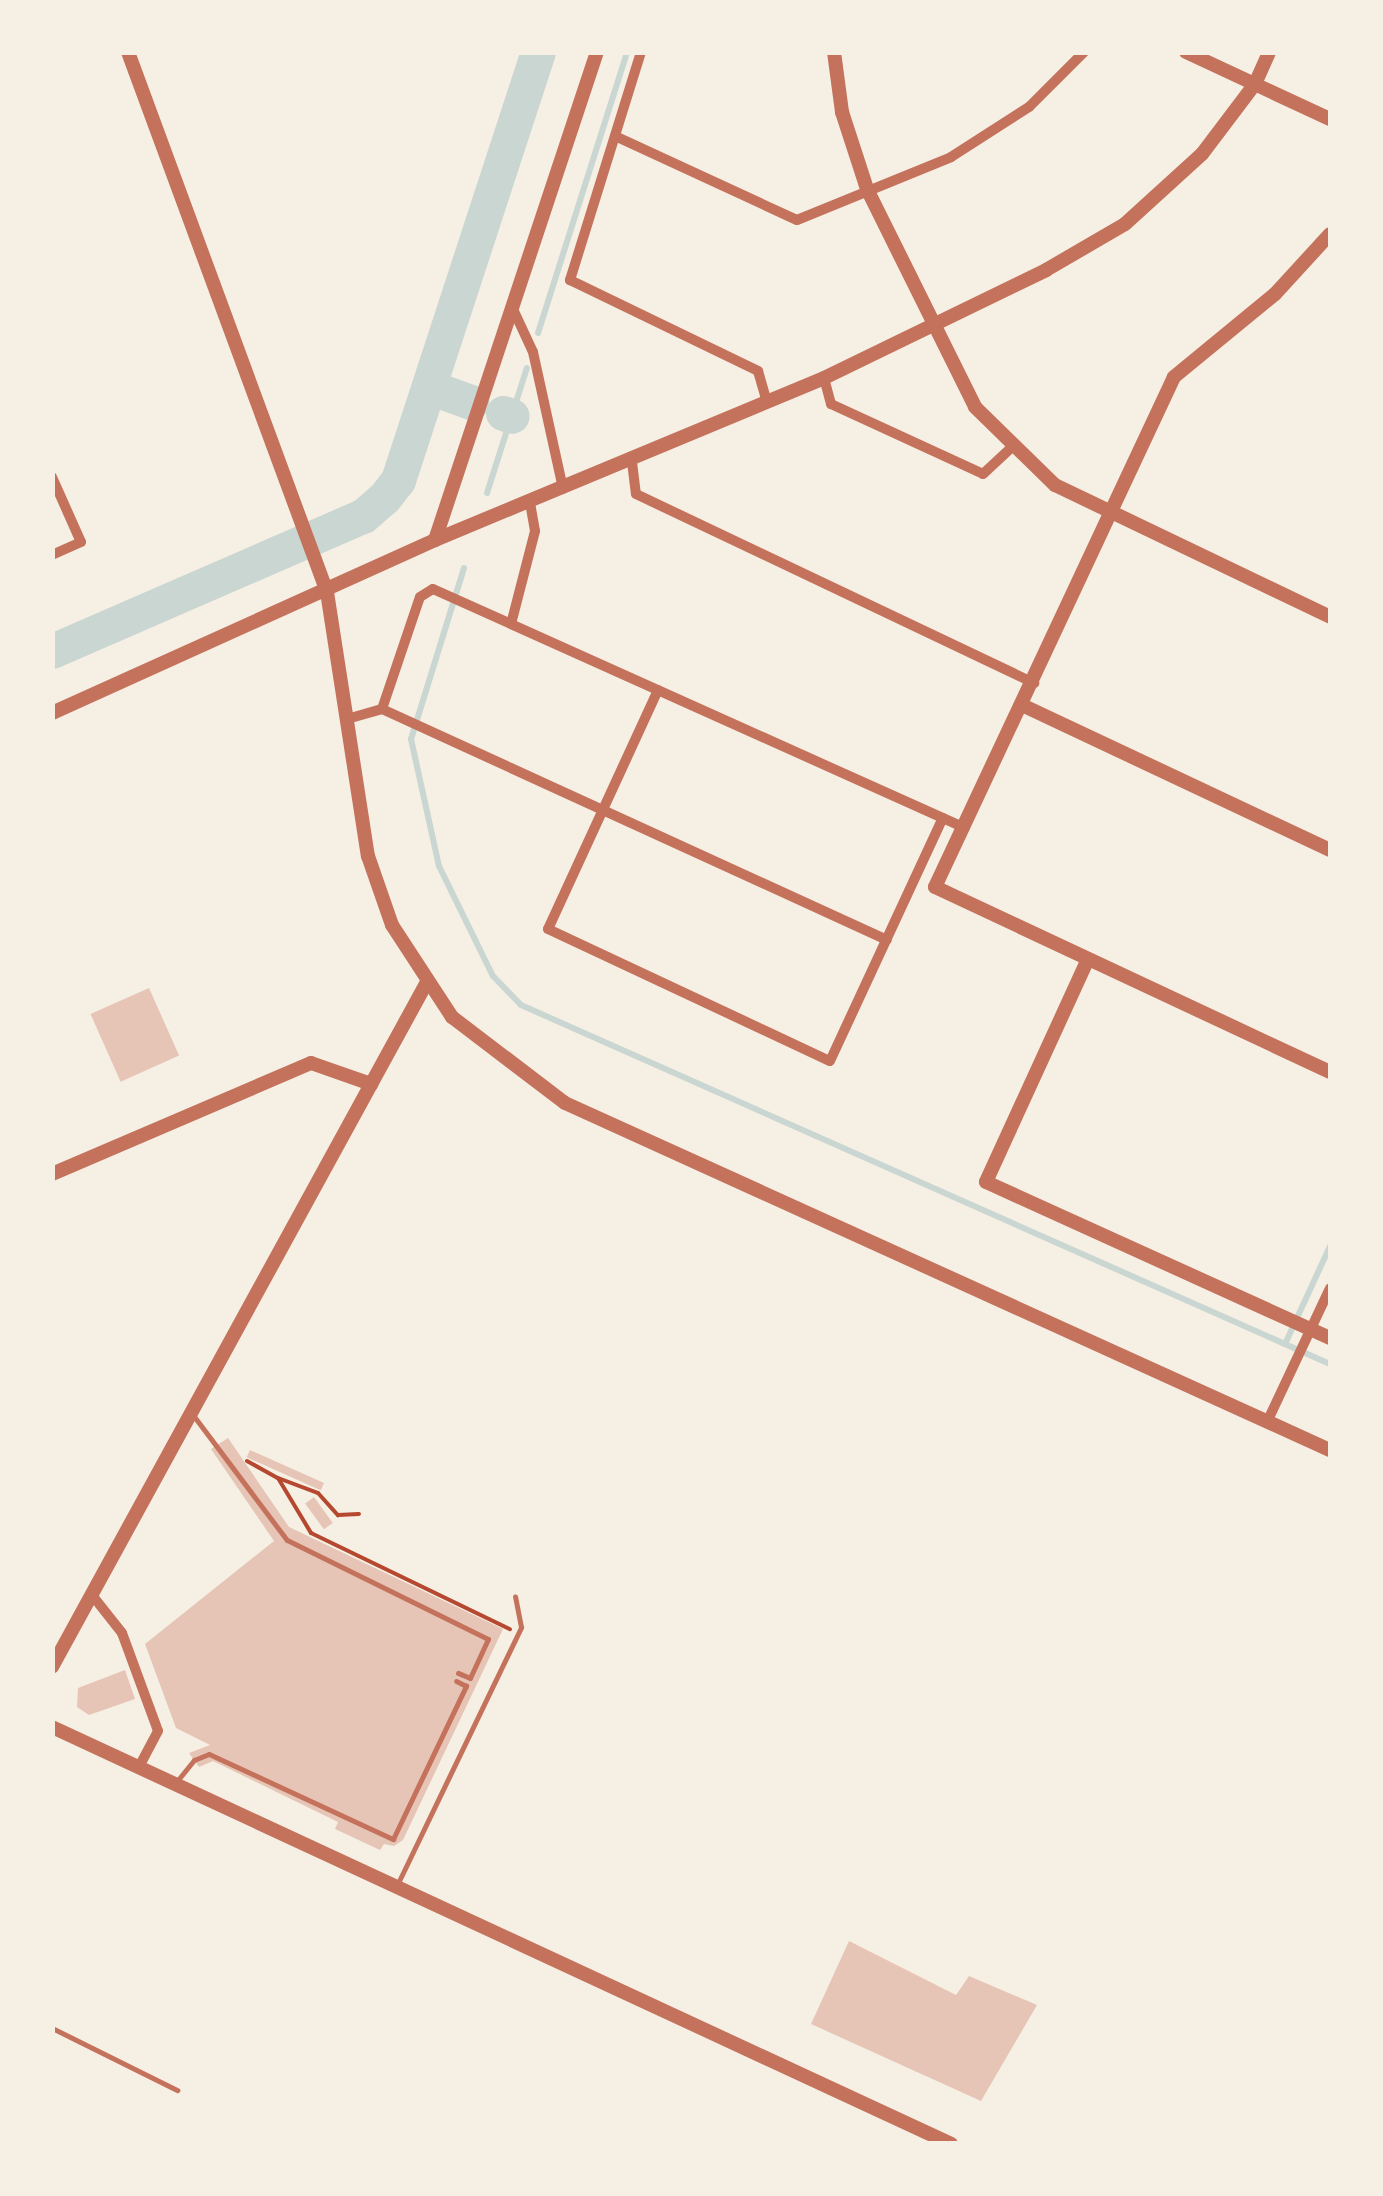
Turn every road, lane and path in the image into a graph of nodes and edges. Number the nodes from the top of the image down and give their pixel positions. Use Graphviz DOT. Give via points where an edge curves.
graph roads {
  1 [pos="128,52"];
  2 [pos="597,52"];
  3 [pos="641,52"];
  4 [pos="834,52"];
  5 [pos="1084,52"];
  6 [pos="1186,52"];
  7 [pos="1270,52"];
  8 [pos="1254,84"];
  9 [pos="1330,119"];
  10 [pos="614,136"];
  11 [pos="868,189"];
  12 [pos="1330,234"];
  13 [pos="513,309"];
  14 [pos="932,327"];
  15 [pos="824,378"];
  16 [pos="767,402"];
  17 [pos="1012,447"];
  18 [pos="632,462"];
  19 [pos="52,477"];
  20 [pos="563,488"];
  21 [pos="530,504"];
  22 [pos="1110,514"];
  23 [pos="434,540"];
  24 [pos="52,555"];
  25 [pos="327,592"];
  26 [pos="1330,616"];
  27 [pos="511,624"];
  28 [pos="1034,683"];
  29 [pos="658,690"];
  30 [pos="1024,706"];
  31 [pos="382,709"];
  32 [pos="52,712"];
  33 [pos="347,719"];
  34 [pos="603,810"];
  35 [pos="943,818"];
  36 [pos="965,828"];
  37 [pos="1330,850"];
  38 [pos="886,940"];
  39 [pos="1088,960"];
  40 [pos="426,984"];
  41 [pos="1330,1072"];
  42 [pos="372,1084"];
  43 [pos="52,1174"];
  44 [pos="1330,1288"];
  45 [pos="1307,1327"];
  46 [pos="1330,1338"];
  47 [pos="192,1413"];
  48 [pos="1268,1422"];
  49 [pos="1330,1450"];
  50 [pos="248,1461"];
  51 [pos="278,1478"];
  52 [pos="358,1514"];
  53 [pos="92,1595"];
  54 [pos="515,1596"];
  55 [pos="519,1633"];
  56 [pos="52,1667"];
  57 [pos="52,1727"];
  58 [pos="139,1766"];
  59 [pos="176,1782"];
  60 [pos="398,1883"];
  61 [pos="52,2028"];
  62 [pos="176,2090"];
  63 [pos="951,2144"];
  1 -- 25 [label="street"];
  2 -- 13 [label="street"];
  3 -- 10 [label="street"];
  4 -- 11 [label="street" via="842,112"];
  5 -- 11 [label="street" via="998,128 951,157"];
  6 -- 8 [label="street"];
  7 -- 8 [label="street"];
  8 -- 9 [label="street"];
  8 -- 14 [label="street" via="1202,154 1125,224"];
  10 -- 11 [label="street" via="797,220"];
  10 -- 16 [label="street" via="570,280 758,371"];
  11 -- 14 [label="street"];
  12 -- 22 [label="street" via="1276,294 1174,377"];
  13 -- 20 [label="street" via="533,352"];
  13 -- 23 [label="street"];
  14 -- 15 [label="street"];
  14 -- 17 [label="street" via="975,408"];
  15 -- 16 [label="street"];
  15 -- 17 [label="street" via="831,404 983,474"];
  16 -- 18 [label="street"];
  17 -- 22 [label="street" via="1055,486"];
  18 -- 20 [label="street"];
  18 -- 28 [label="street" via="636,494"];
  19 -- 24 [label="street" via="81,542"];
  20 -- 21 [label="street"];
  21 -- 23 [label="street"];
  21 -- 27 [label="street" via="535,531"];
  22 -- 26 [label="street"];
  22 -- 28 [label="street"];
  23 -- 25 [label="street"];
  25 -- 32 [label="street"];
  25 -- 33 [label="street"];
  27 -- 29 [label="street"];
  27 -- 31 [label="street" via="433,589 420,597"];
  28 -- 30 [label="street"];
  29 -- 34 [label="street"];
  29 -- 35 [label="street"];
  30 -- 36 [label="street"];
  30 -- 37 [label="street"];
  31 -- 33 [label="street"];
  31 -- 34 [label="street"];
  33 -- 40 [label="street" via="368,856 392,925"];
  34 -- 38 [label="street"];
  34 -- 38 [label="street" via="548,928 830,1061"];
  35 -- 36 [label="street"];
  35 -- 38 [label="street"];
  36 -- 39 [label="street" via="935,887"];
  39 -- 41 [label="street"];
  39 -- 45 [label="street" via="986,1182"];
  40 -- 42 [label="street"];
  40 -- 48 [label="street" via="490,1052 565,1103"];
  42 -- 43 [label="street" via="311,1062"];
  42 -- 47 [label="street"];
  44 -- 45 [label="street"];
  45 -- 46 [label="street"];
  45 -- 48 [label="street"];
  47 -- 53 [label="street"];
  47 -- 59 [label="lane" via="287,1540 488,1639 470,1678 457,1677 466,1686 393,1839 209,1754 194,1760"];
  48 -- 49 [label="street"];
  50 -- 51 [label="path"];
  51 -- 52 [label="path" via="318,1493 338,1515"];
  51 -- 55 [label="path" via="311,1533"];
  53 -- 56 [label="street"];
  53 -- 58 [label="street" via="122,1633 158,1731"];
  54 -- 55 [label="lane"];
  55 -- 60 [label="lane"];
  57 -- 58 [label="street"];
  58 -- 59 [label="street"];
  59 -- 60 [label="street"];
  60 -- 63 [label="street"];
  61 -- 62 [label="lane"];
}
